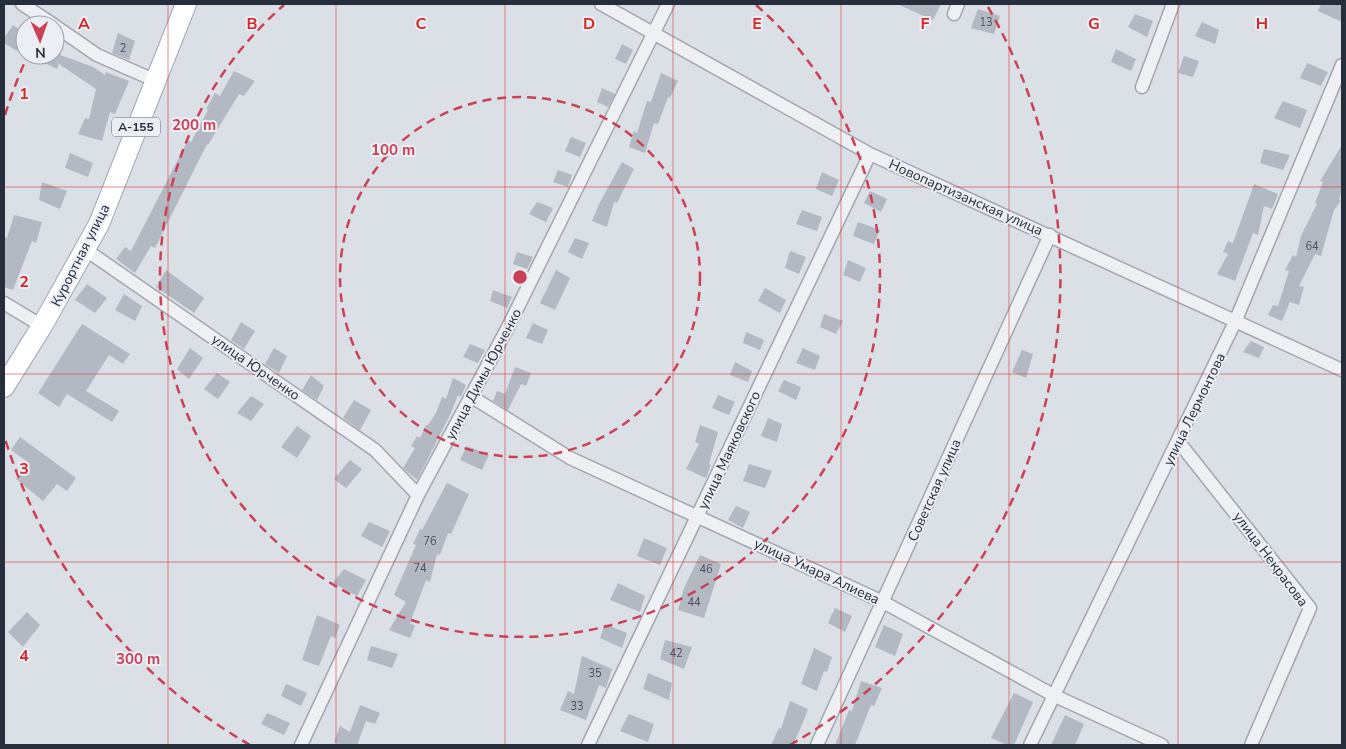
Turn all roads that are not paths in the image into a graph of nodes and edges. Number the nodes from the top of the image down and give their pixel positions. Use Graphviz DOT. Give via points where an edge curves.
graph roads {
  1 [pos="22,4"];
  2 [pos="186,4"];
  3 [pos="601,4"];
  4 [pos="668,4"];
  5 [pos="1173,4"];
  6 [pos="38,15"];
  7 [pos="653,32"];
  8 [pos="65,33"];
  9 [pos="1342,65"];
  10 [pos="154,80"];
  11 [pos="1142,87"];
  12 [pos="870,154"];
  13 [pos="1050,235"];
  14 [pos="86,250"];
  15 [pos="4,303"];
  16 [pos="1235,322"];
  17 [pos="42,326"];
  18 [pos="1342,370"];
  19 [pos="4,388"];
  20 [pos="472,397"];
  21 [pos="1178,440"];
  22 [pos="418,495"];
  23 [pos="698,516"];
  24 [pos="883,602"];
  25 [pos="1055,696"];
  26 [pos="301,745"];
  27 [pos="588,745"];
  28 [pos="817,745"];
  29 [pos="1030,745"];
  30 [pos="1162,745"];
  31 [pos="1251,745"];
  1 -- 6 [label="street"];
  2 -- 10 [label="main road, Курортная улица / А-155"];
  3 -- 7 [label="street, Новопартизанская улица"];
  4 -- 7 [label="street, улица Димы Юрченко"];
  5 -- 11 [label="street"];
  7 -- 12 [label="street, Новопартизанская улица"];
  7 -- 20 [label="street, улица Димы Юрченко"];
  8 -- 10 [label="street" via="97,55"];
  9 -- 16 [label="street, улица Лермонтова"];
  10 -- 14 [label="main road, Курортная улица / А-155"];
  12 -- 13 [label="street, Новопартизанская улица"];
  12 -- 23 [label="street, улица Маяковского"];
  13 -- 16 [label="street, Новопартизанская улица"];
  13 -- 24 [label="street, Советская улица"];
  14 -- 17 [label="main road, Курортная улица / А-155"];
  14 -- 22 [label="street, улица Юрченко" via="375,450"];
  15 -- 17 [label="street"];
  16 -- 18 [label="street, Новопартизанская улица"];
  16 -- 21 [label="street, улица Лермонтова"];
  17 -- 19 [label="main road, Курортная улица / А-155"];
  20 -- 22 [label="street, улица Димы Юрченко"];
  20 -- 23 [label="street, улица Умара Алиева" via="570,458"];
  21 -- 25 [label="street, улица Лермонтова"];
  21 -- 31 [label="street, улица Некрасова" via="1310,608"];
  22 -- 26 [label="street, улица Димы Юрченко"];
  23 -- 24 [label="street, улица Умара Алиева"];
  23 -- 27 [label="street, улица Маяковского"];
  24 -- 25 [label="street, улица Умара Алиева"];
  24 -- 28 [label="street, Советская улица"];
  25 -- 29 [label="street, улица Лермонтова"];
  25 -- 30 [label="street, улица Умара Алиева"];
}
